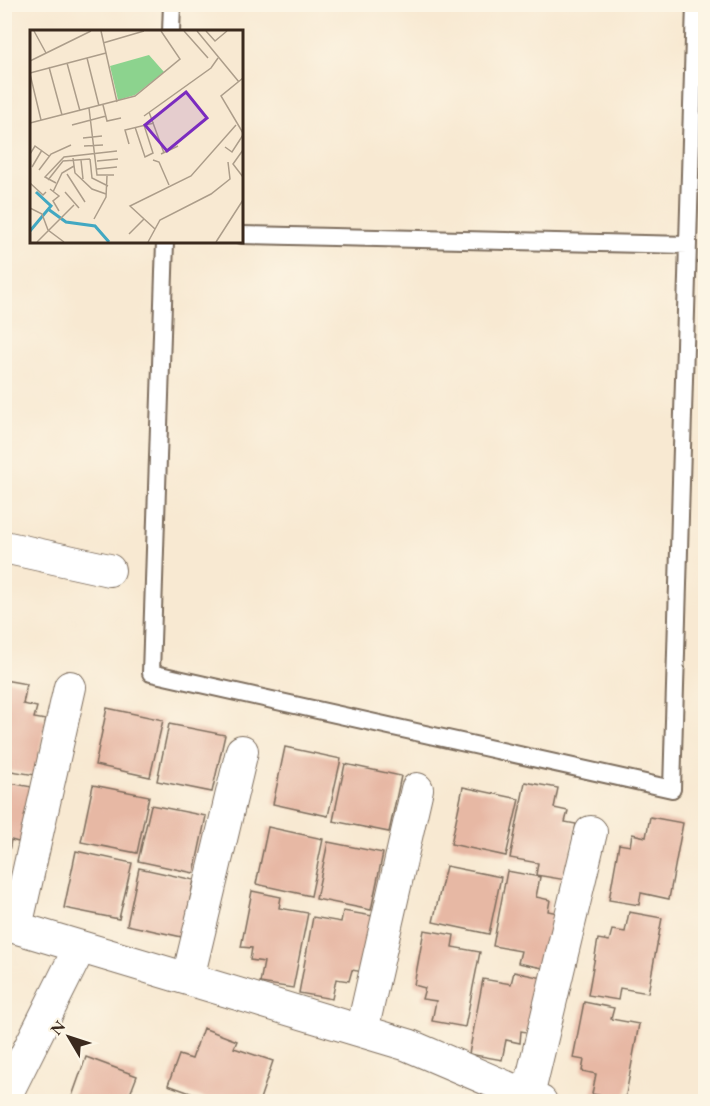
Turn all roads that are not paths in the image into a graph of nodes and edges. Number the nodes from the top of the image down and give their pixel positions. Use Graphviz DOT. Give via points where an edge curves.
graph roads {
  1 [pos="172,4"];
  2 [pos="695,4"];
  3 [pos="171,30"];
  4 [pos="243,235"];
  5 [pos="165,243"];
  6 [pos="688,245"];
  7 [pos="4,547"];
  8 [pos="109,570"];
  9 [pos="69,687"];
  10 [pos="242,751"];
  11 [pos="417,789"];
  12 [pos="591,832"];
  13 [pos="10,926"];
  14 [pos="80,947"];
  15 [pos="188,978"];
  16 [pos="362,1031"];
  17 [pos="4,1099"];
  18 [pos="534,1099"];
  1 -- 3 [label="lane"];
  2 -- 6 [label="lane"];
  4 -- 6 [label="lane"];
  5 -- 6 [label="lane" via="152,673 672,789"];
  7 -- 8 [label="street"];
  9 -- 13 [label="street"];
  10 -- 15 [label="street"];
  11 -- 16 [label="street"];
  12 -- 18 [label="street"];
  13 -- 14 [label="street"];
  14 -- 15 [label="street"];
  14 -- 17 [label="street"];
  15 -- 16 [label="street"];
  16 -- 18 [label="street" via="408,1045"];
}
